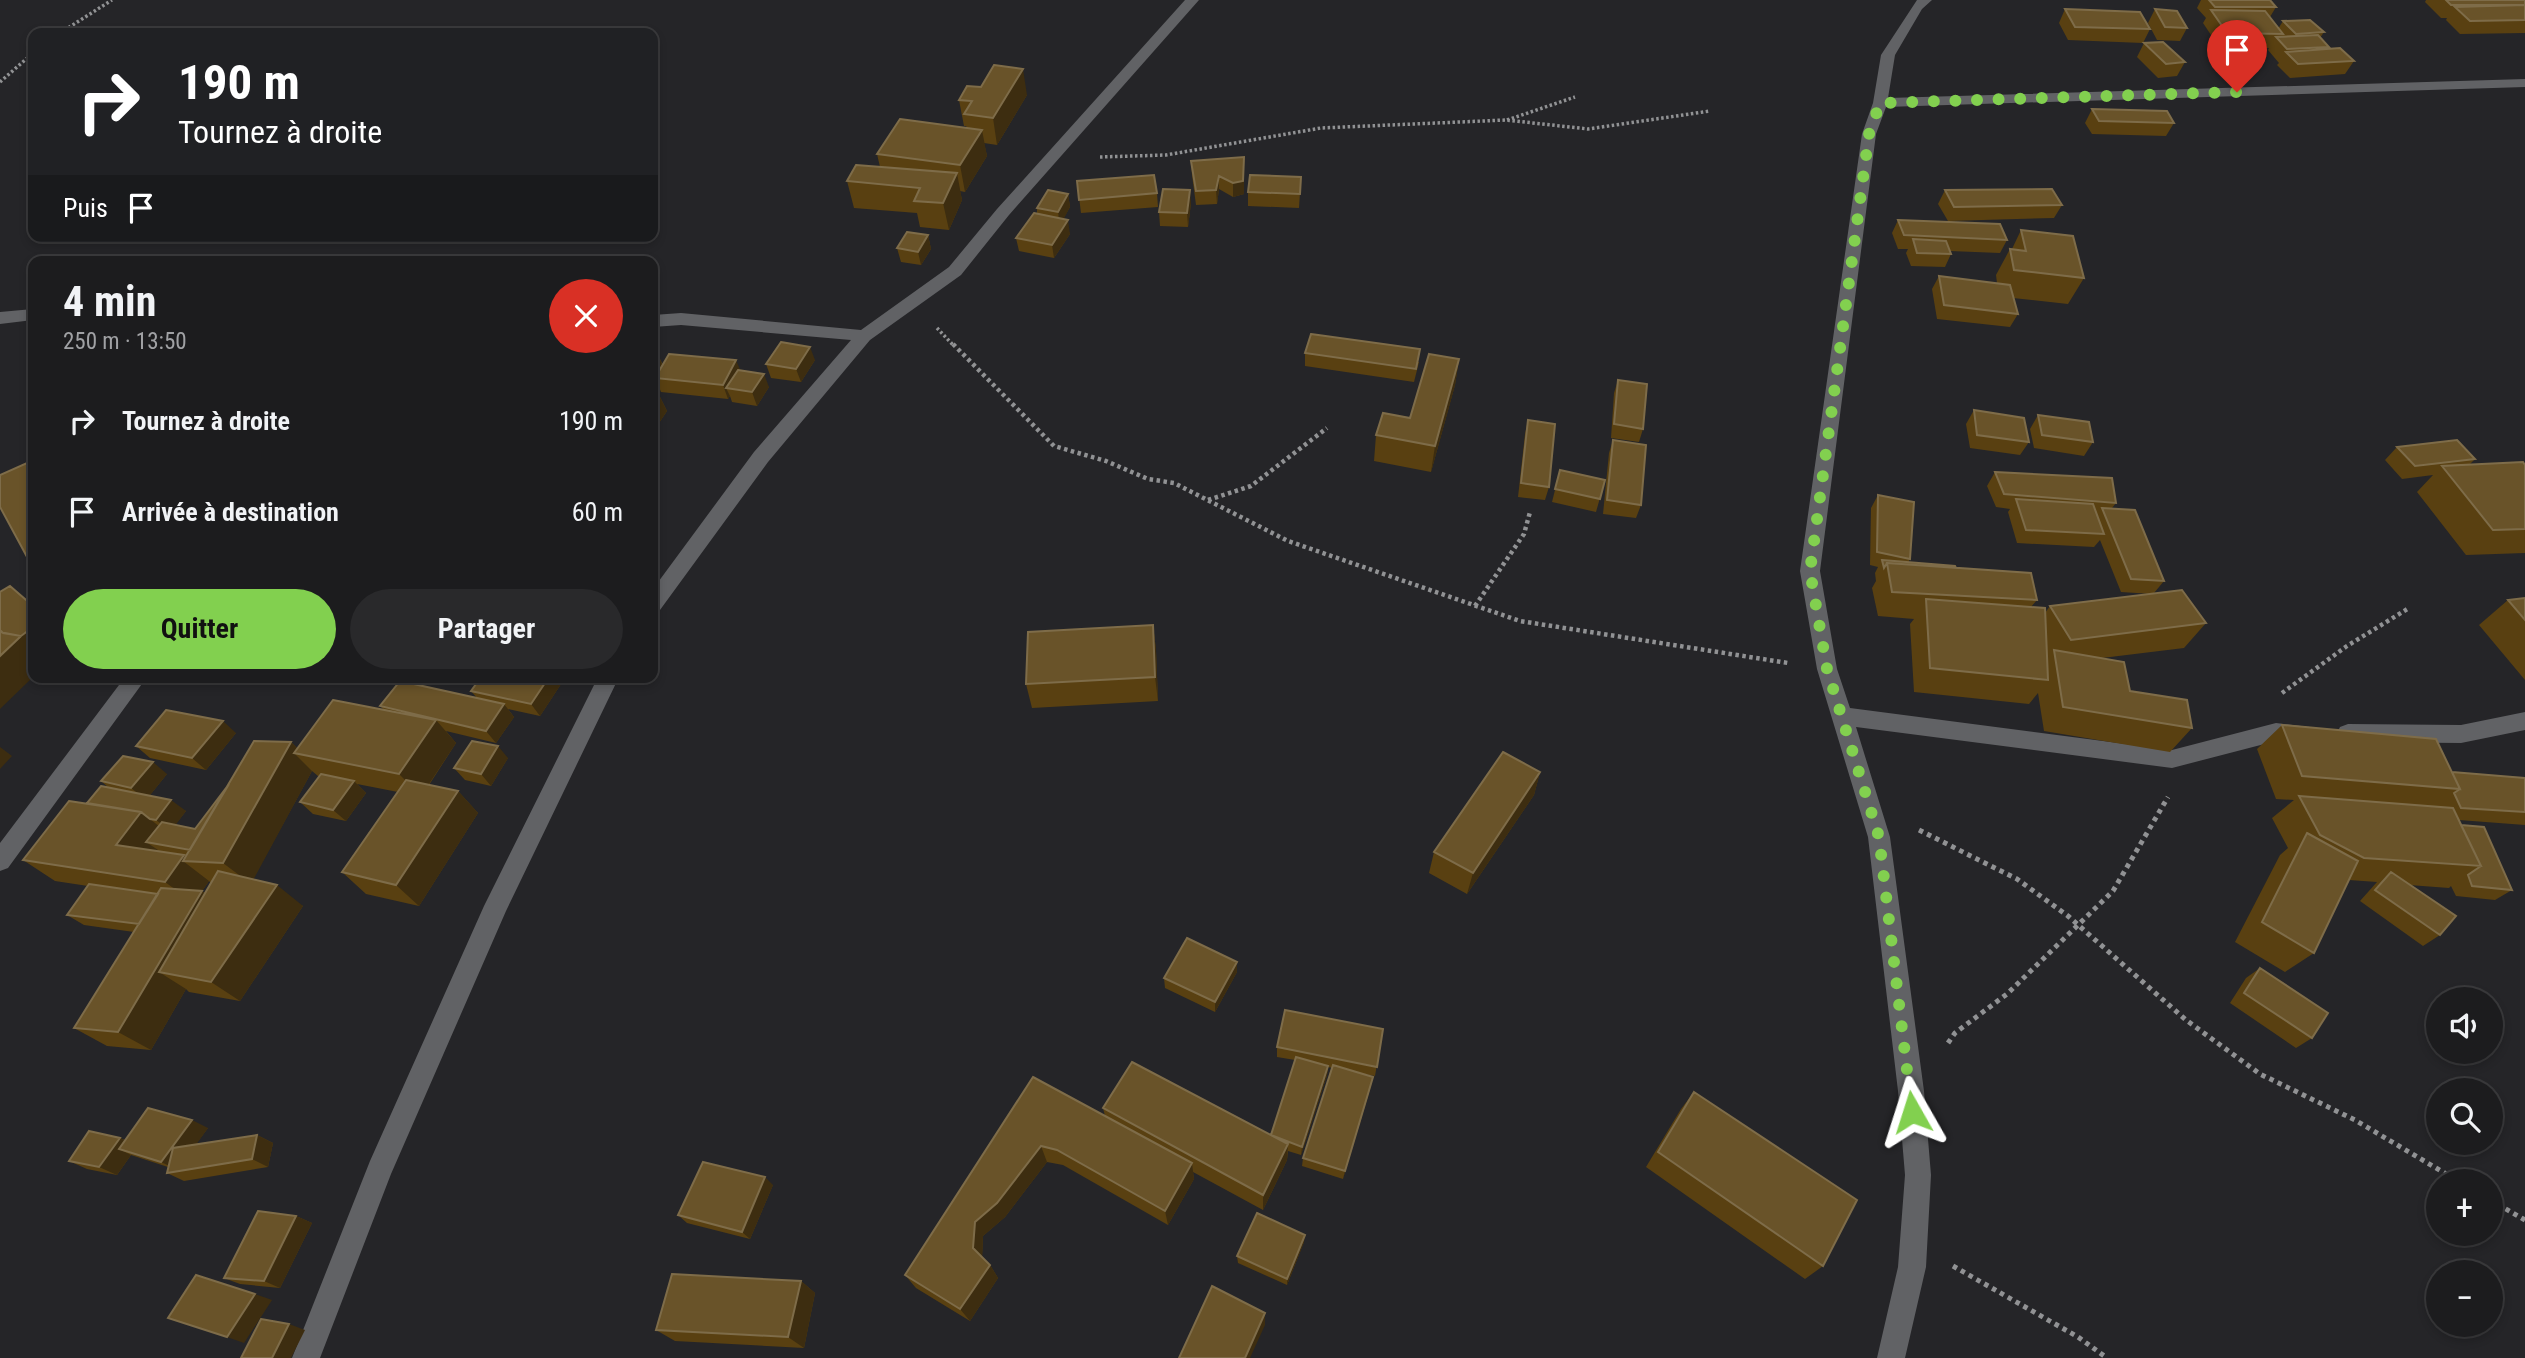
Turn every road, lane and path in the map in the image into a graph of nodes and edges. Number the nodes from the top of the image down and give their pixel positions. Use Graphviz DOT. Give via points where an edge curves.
graph roads {
  1 [pos="112,0"];
  2 [pos="1192,0"];
  3 [pos="1925,0"];
  4 [pos="68,28"];
  5 [pos="28,57"];
  6 [pos="0,82"];
  7 [pos="2525,83"];
  8 [pos="1575,97"];
  9 [pos="1880,103"];
  10 [pos="1710,111"];
  11 [pos="1506,120"];
  12 [pos="1050,159"];
  13 [pos="28,315"];
  14 [pos="0,318"];
  15 [pos="658,321"];
  16 [pos="930,321"];
  17 [pos="864,336"];
  18 [pos="1327,428"];
  19 [pos="1207,500"];
  20 [pos="1530,512"];
  21 [pos="658,597"];
  22 [pos="1475,606"];
  23 [pos="2409,608"];
  24 [pos="1827,669"];
  25 [pos="133,683"];
  26 [pos="606,683"];
  27 [pos="2274,698"];
  28 [pos="1841,716"];
  29 [pos="2525,721"];
  30 [pos="2206,751"];
  31 [pos="1867,799"];
  32 [pos="0,861"];
  33 [pos="2078,925"];
  34 [pos="1911,1091"];
  35 [pos="2438,1169"];
  36 [pos="2503,1207"];
  37 [pos="2525,1220"];
  38 [pos="1913,1243"];
  39 [pos="306,1358"];
  40 [pos="1891,1358"];
  41 [pos="2107,1358"];
  1 -- 4 [label="path"];
  2 -- 12 [label="street"];
  3 -- 9 [label="street" via="1888,55"];
  5 -- 6 [label="path"];
  7 -- 9 [label="street"];
  8 -- 11 [label="path"];
  9 -- 24 [label="street" via="1869,134 1810,571"];
  10 -- 11 [label="path" via="1588,129"];
  11 -- 12 [label="path" via="1321,128 1166,155"];
  12 -- 17 [label="street" via="955,271"];
  13 -- 14 [label="street"];
  15 -- 17 [label="street"];
  16 -- 19 [label="path" via="1054,446 1149,479 1174,483"];
  17 -- 21 [label="street" via="761,457"];
  18 -- 19 [label="path" via="1251,486"];
  19 -- 22 [label="path" via="1288,541"];
  20 -- 22 [label="path" via="1524,534"];
  22 -- 24 [label="path" via="1520,621"];
  23 -- 27 [label="path"];
  24 -- 28 [label="street"];
  25 -- 32 [label="street"];
  26 -- 39 [label="street" via="490,918 379,1170"];
  28 -- 30 [label="street" via="2172,759"];
  28 -- 31 [label="street"];
  29 -- 30 [label="street" via="2460,734 2276,732"];
  30 -- 33 [label="path" via="2192,761 2154,818 2113,891"];
  31 -- 33 [label="path" via="1939,842 2017,879"];
  31 -- 34 [label="street" via="1879,837"];
  33 -- 34 [label="path" via="2007,994 1955,1034"];
  33 -- 35 [label="path" via="2186,1020 2260,1074 2355,1120"];
  34 -- 38 [label="street" via="1918,1175"];
  36 -- 37 [label="path"];
  38 -- 40 [label="street" via="1912,1267"];
  38 -- 41 [label="path"];
}
